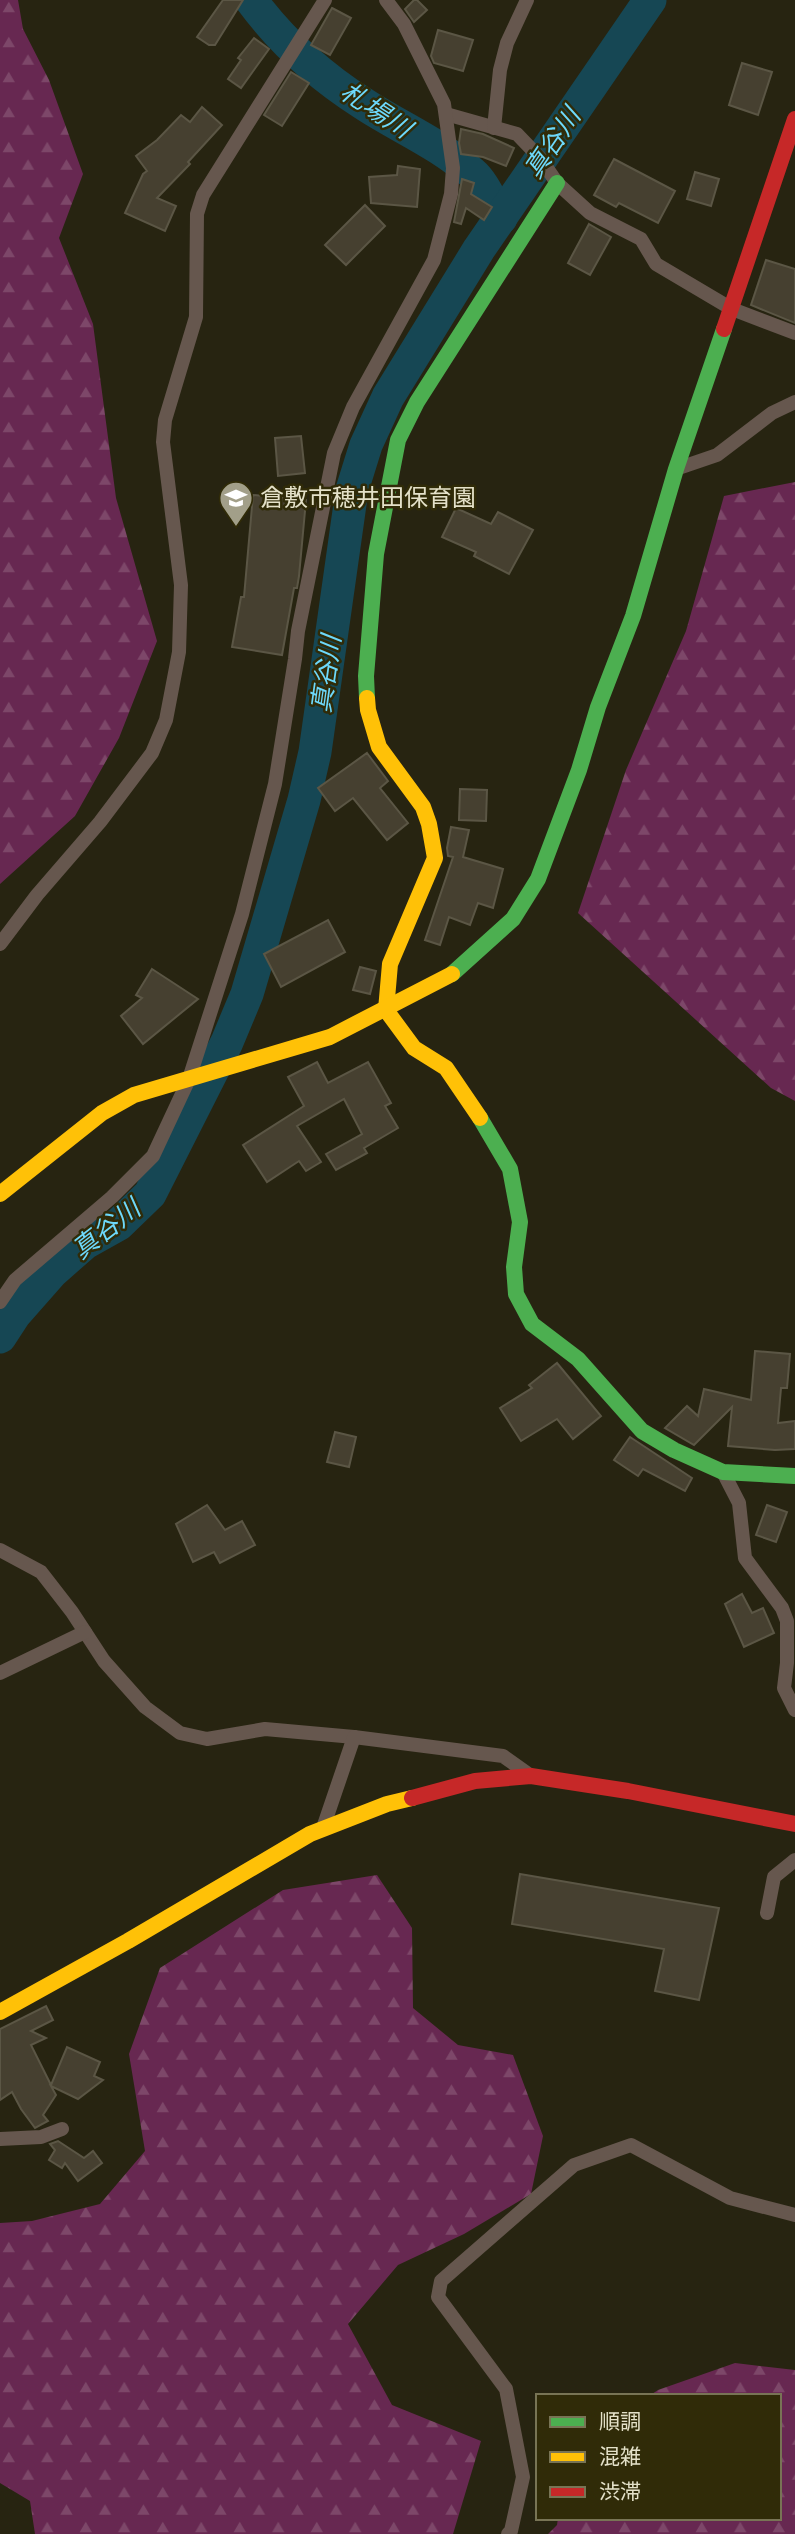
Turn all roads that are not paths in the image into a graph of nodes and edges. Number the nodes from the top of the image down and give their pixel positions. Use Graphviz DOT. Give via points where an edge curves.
graph roads {
  1 [pos="386,0"];
  2 [pos="527,0"];
  3 [pos="320,2"];
  4 [pos="446,114"];
  5 [pos="795,119"];
  6 [pos="494,128"];
  7 [pos="557,183"];
  8 [pos="732,309"];
  9 [pos="795,333"];
  10 [pos="795,402"];
  11 [pos="676,469"];
  12 [pos="0,944"];
  13 [pos="386,1010"];
  14 [pos="195,1077"];
  15 [pos="0,1194"];
  16 [pos="0,1302"];
  17 [pos="723,1472"];
  18 [pos="795,1476"];
  19 [pos="0,1550"];
  20 [pos="85,1632"];
  21 [pos="0,1674"];
  22 [pos="795,1710"];
  23 [pos="354,1737"];
  24 [pos="531,1776"];
  25 [pos="795,1824"];
  26 [pos="323,1828"];
  27 [pos="795,1860"];
  28 [pos="766,1913"];
  29 [pos="0,2012"];
  30 [pos="62,2129"];
  31 [pos="0,2139"];
  32 [pos="795,2215"];
  33 [pos="508,2534"];
  1 -- 4 [label="street" via="404,24"];
  2 -- 6 [label="street" via="500,70"];
  3 -- 12 [label="street" via="203,195 197,214 196,317 165,420 163,442 181,585 179,652 166,720 152,753"];
  4 -- 6 [label="street"];
  4 -- 14 [label="street" via="452,194 434,260 353,407 334,453 298,631 275,784"];
  5 -- 8 [label="street"];
  6 -- 7 [label="street" via="517,134"];
  7 -- 8 [label="street" via="590,213 641,239 656,264"];
  7 -- 13 [label="street" via="416,402 398,440 390,474 376,554 366,676 368,710 379,747 423,807 435,858 390,964"];
  8 -- 9 [label="street"];
  8 -- 11 [label="street"];
  10 -- 11 [label="street" via="772,413 717,455"];
  11 -- 13 [label="street" via="633,616 538,879 513,919 448,978"];
  13 -- 14 [label="street" via="330,1037"];
  13 -- 17 [label="street" via="414,1048 446,1068 510,1169 520,1222 514,1266 516,1294 531,1324 578,1359 642,1431"];
  14 -- 15 [label="street" via="134,1095 102,1113"];
  14 -- 16 [label="street" via="153,1156 15,1280"];
  17 -- 18 [label="street"];
  17 -- 22 [label="street" via="739,1503 745,1558 787,1621 784,1688"];
  19 -- 20 [label="street" via="41,1572"];
  20 -- 21 [label="street"];
  20 -- 23 [label="street" via="145,1707 180,1733 207,1739 265,1729"];
  23 -- 24 [label="street" via="503,1756"];
  23 -- 26 [label="street"];
  24 -- 25 [label="street"];
  24 -- 26 [label="street" via="475,1781 387,1804"];
  26 -- 29 [label="street"];
  27 -- 28 [label="street" via="774,1877"];
  30 -- 31 [label="street" via="41,2137"];
  32 -- 33 [label="street" via="730,2198 631,2145 574,2165 442,2281 438,2297 506,2389 523,2477"];
}
